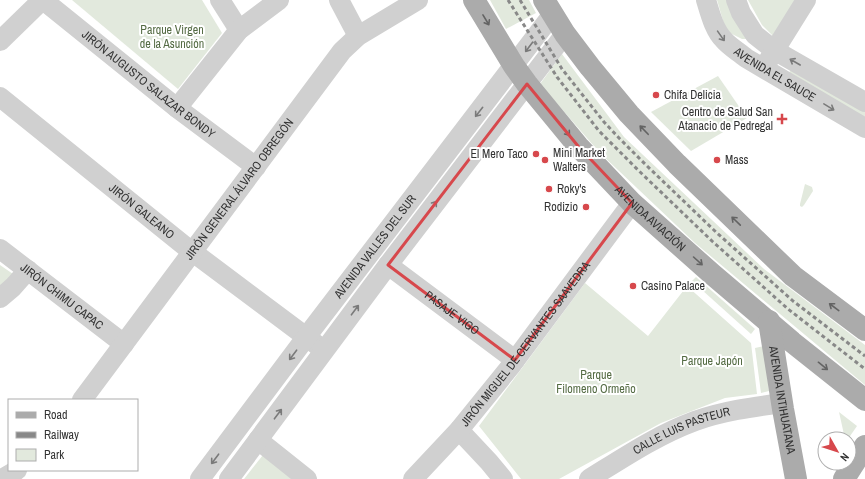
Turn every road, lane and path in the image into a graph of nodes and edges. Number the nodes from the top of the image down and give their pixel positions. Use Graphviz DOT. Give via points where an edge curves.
graph roads {
  1 [pos="43,0"];
  2 [pos="220,0"];
  3 [pos="279,0"];
  4 [pos="339,0"];
  5 [pos="418,0"];
  6 [pos="474,0"];
  7 [pos="706,0"];
  8 [pos="736,0"];
  9 [pos="806,0"];
  10 [pos="548,8"];
  11 [pos="239,30"];
  12 [pos="565,34"];
  13 [pos="358,36"];
  14 [pos="0,41"];
  15 [pos="774,50"];
  16 [pos="514,66"];
  17 [pos="764,68"];
  18 [pos="527,84"];
  19 [pos="0,97"];
  20 [pos="865,102"];
  21 [pos="177,108"];
  22 [pos="865,128"];
  23 [pos="256,167"];
  24 [pos="632,203"];
  25 [pos="0,249"];
  26 [pos="193,252"];
  27 [pos="388,265"];
  28 [pos="28,270"];
  29 [pos="0,298"];
  30 [pos="769,321"];
  31 [pos="865,330"];
  32 [pos="306,337"];
  33 [pos="124,344"];
  34 [pos="325,351"];
  35 [pos="515,360"];
  36 [pos="83,399"];
  37 [pos="865,400"];
  38 [pos="782,402"];
  39 [pos="458,430"];
  40 [pos="258,440"];
  41 [pos="865,446"];
  42 [pos="15,471"];
  43 [pos="2,479"];
  44 [pos="200,479"];
  45 [pos="229,479"];
  46 [pos="307,479"];
  47 [pos="413,479"];
  48 [pos="503,479"];
  49 [pos="589,479"];
  50 [pos="796,479"];
  51 [pos="844,479"];
  1 -- 14 [label="street"];
  1 -- 21 [label="street, JIRÓN AUGUSTO SALAZAR BONDY"];
  2 -- 11 [label="street"];
  3 -- 11 [label="street"];
  4 -- 13 [label="street"];
  5 -- 13 [label="street, JIRÓN GENERAL ÁLVARO OBREGÓN"];
  6 -- 16 [label="main road, AVENIDA AVIACIÓN, one-way"];
  7 -- 17 [label="street, AVENIDA EL SAUCE, one-way" via="718,32 724,40 746,58"];
  8 -- 15 [label="street, AVENIDA EL SAUCE" via="755,35"];
  9 -- 15 [label="street"];
  10 -- 12 [label="main road"];
  10 -- 16 [label="street, AVENIDA VALLES DEL SUR, one-way"];
  11 -- 21 [label="street"];
  12 -- 18 [label="street, AVENIDA VALLES DEL SUR"];
  31 -- 12 [label="main road, one-way" via="793,276 677,164 628,114"];
  13 -- 23 [label="street, JIRÓN GENERAL ÁLVARO OBREGÓN" via="342,51"];
  15 -- 17 [label="street"];
  20 -- 15 [label="street, AVENIDA EL SAUCE, one-way"];
  16 -- 18 [label="main road, AVENIDA AVIACIÓN"];
  16 -- 32 [label="street, AVENIDA VALLES DEL SUR, one-way"];
  17 -- 22 [label="street, AVENIDA EL SAUCE, one-way"];
  18 -- 24 [label="main road, AVENIDA AVIACIÓN, one-way" via="578,146"];
  27 -- 18 [label="street, AVENIDA VALLES DEL SUR, one-way"];
  19 -- 26 [label="street, JIRÓN GALEANO"];
  21 -- 23 [label="street, JIRÓN AUGUSTO SALAZAR BONDY"];
  23 -- 26 [label="street, JIRÓN GENERAL ÁLVARO OBREGÓN"];
  24 -- 30 [label="main road, AVENIDA AVIACIÓN, one-way"];
  24 -- 35 [label="street, JIRÓN MIGUEL DE CERVANTES SAAVEDRA"];
  25 -- 28 [label="street, JIRÓN CHIMU CAPAC"];
  26 -- 32 [label="street, JIRÓN GALEANO"];
  26 -- 33 [label="street, JIRÓN GENERAL ÁLVARO OBREGÓN"];
  34 -- 27 [label="street, AVENIDA VALLES DEL SUR, one-way"];
  27 -- 35 [label="street, PASAJE VIGO"];
  28 -- 29 [label="street"];
  28 -- 33 [label="street, JIRÓN CHIMU CAPAC"];
  30 -- 37 [label="main road, AVENIDA AVIACIÓN, one-way"];
  30 -- 38 [label="main road, AVENIDA INTIHUATANA"];
  32 -- 34 [label="street, JIRÓN GALEANO"];
  32 -- 44 [label="street, AVENIDA VALLES DEL SUR, one-way"];
  33 -- 36 [label="street, JIRÓN GENERAL ÁLVARO OBREGÓN"];
  40 -- 34 [label="street, AVENIDA VALLES DEL SUR, one-way"];
  35 -- 39 [label="street, JIRÓN MIGUEL DE CERVANTES SAAVEDRA"];
  38 -- 49 [label="street, CALLE LUIS PASTEUR" via="721,413 689,424 660,437"];
  38 -- 50 [label="main road, AVENIDA INTIHUATANA"];
  39 -- 47 [label="street, JIRÓN MIGUEL DE CERVANTES SAAVEDRA"];
  39 -- 48 [label="street"];
  40 -- 45 [label="street, AVENIDA VALLES DEL SUR"];
  40 -- 46 [label="street"];
  41 -- 51 [label="main road"];
  42 -- 43 [label="street"];
}
